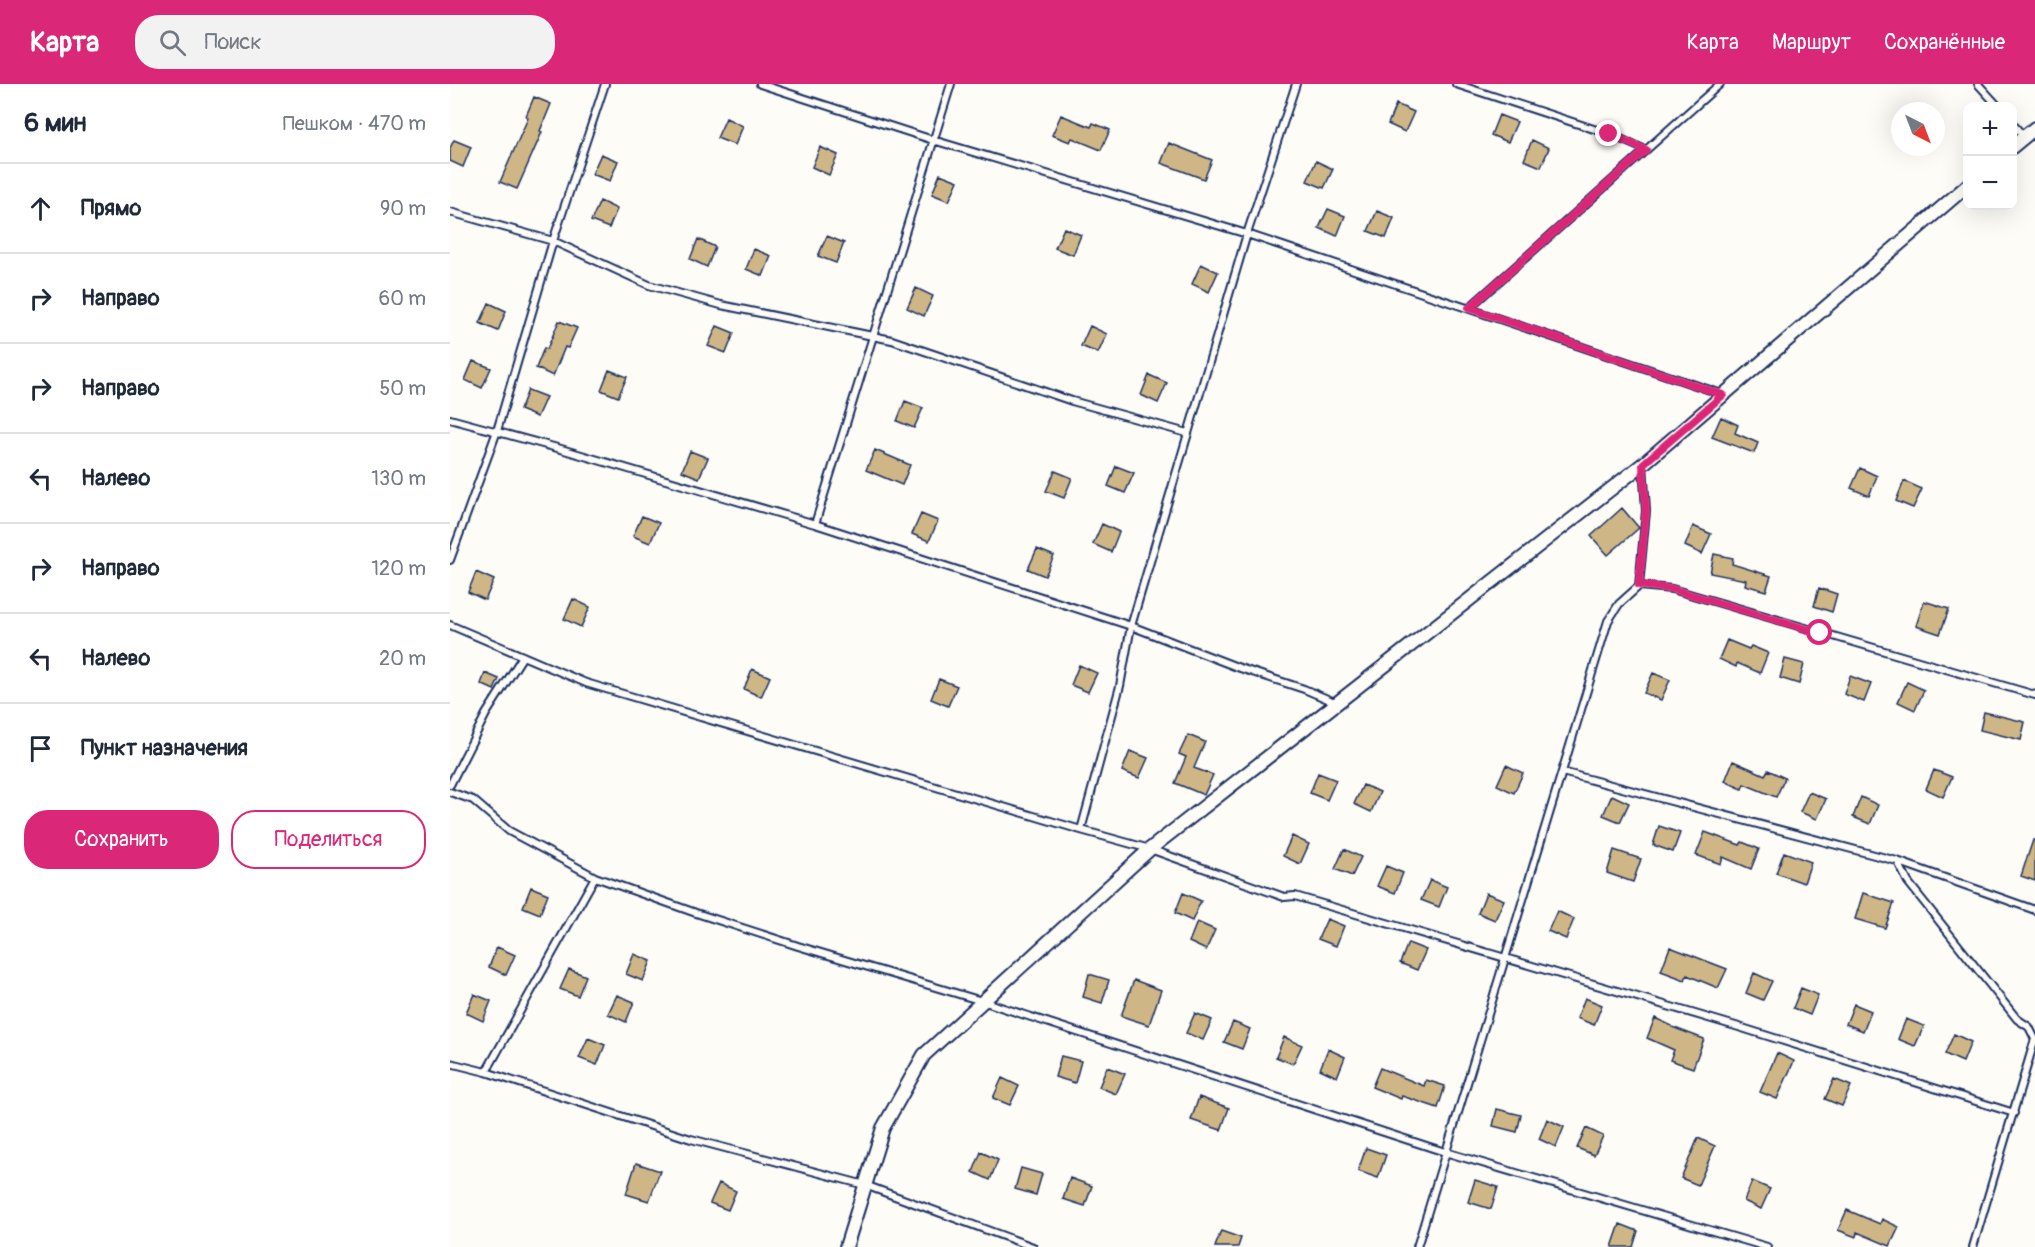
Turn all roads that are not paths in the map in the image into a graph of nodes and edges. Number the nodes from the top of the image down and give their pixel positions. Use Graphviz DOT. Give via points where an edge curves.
graph roads {
  1 [pos="605,84"];
  2 [pos="760,84"];
  3 [pos="951,84"];
  4 [pos="1296,84"];
  5 [pos="1456,84"];
  6 [pos="1720,84"];
  7 [pos="1978,84"];
  8 [pos="1994,102"];
  9 [pos="2017,128"];
  10 [pos="2035,128"];
  11 [pos="2024,137"];
  12 [pos="933,141"];
  13 [pos="2017,143"];
  14 [pos="1646,150"];
  15 [pos="1963,189"];
  16 [pos="450,212"];
  17 [pos="1247,234"];
  18 [pos="553,241"];
  19 [pos="1469,308"];
  20 [pos="874,336"];
  21 [pos="1723,395"];
  22 [pos="450,419"];
  23 [pos="497,431"];
  24 [pos="1186,433"];
  25 [pos="1643,464"];
  26 [pos="815,524"];
  27 [pos="450,560"];
  28 [pos="1639,585"];
  29 [pos="450,625"];
  30 [pos="1131,626"];
  31 [pos="523,656"];
  32 [pos="2035,695"];
  33 [pos="1337,703"];
  34 [pos="1562,772"];
  35 [pos="450,785"];
  36 [pos="450,792"];
  37 [pos="1081,830"];
  38 [pos="1150,849"];
  39 [pos="1898,861"];
  40 [pos="595,877"];
  41 [pos="2035,910"];
  42 [pos="1505,958"];
  43 [pos="982,1001"];
  44 [pos="2035,1039"];
  45 [pos="450,1063"];
  46 [pos="486,1072"];
  47 [pos="2014,1113"];
  48 [pos="1445,1152"];
  49 [pos="866,1185"];
  50 [pos="846,1247"];
  51 [pos="1032,1247"];
  52 [pos="1417,1247"];
  53 [pos="1767,1247"];
  54 [pos="1973,1247"];
  1 -- 18 [label="lane"];
  2 -- 12 [label="lane"];
  3 -- 12 [label="lane"];
  4 -- 17 [label="lane"];
  5 -- 14 [label="lane"];
  6 -- 14 [label="lane"];
  7 -- 8 [label="lane"];
  9 -- 11 [label="lane"];
  10 -- 11 [label="street"];
  11 -- 13 [label="street"];
  12 -- 17 [label="lane"];
  12 -- 20 [label="lane"];
  14 -- 19 [label="lane"];
  15 -- 21 [label="street"];
  16 -- 18 [label="lane"];
  17 -- 19 [label="lane"];
  17 -- 24 [label="lane"];
  18 -- 20 [label="lane" via="649,285 722,305"];
  18 -- 23 [label="lane"];
  19 -- 21 [label="lane"];
  20 -- 24 [label="lane" via="1072,401"];
  20 -- 26 [label="lane"];
  21 -- 25 [label="street"];
  22 -- 23 [label="lane"];
  23 -- 26 [label="lane"];
  23 -- 27 [label="lane"];
  24 -- 30 [label="lane"];
  25 -- 28 [label="lane" via="1646,511"];
  25 -- 33 [label="street"];
  26 -- 30 [label="lane"];
  28 -- 32 [label="lane" via="1672,589"];
  28 -- 34 [label="lane" via="1608,621"];
  29 -- 31 [label="lane"];
  30 -- 33 [label="lane"];
  30 -- 37 [label="lane" via="1120,686"];
  31 -- 35 [label="lane" via="486,714"];
  31 -- 37 [label="lane" via="586,682"];
  33 -- 38 [label="street"];
  34 -- 39 [label="lane"];
  34 -- 42 [label="lane"];
  36 -- 40 [label="lane" via="472,800 509,831"];
  37 -- 38 [label="lane"];
  38 -- 42 [label="lane" via="1284,897 1295,896"];
  38 -- 43 [label="street"];
  39 -- 41 [label="lane"];
  39 -- 44 [label="lane" via="1908,882"];
  40 -- 43 [label="lane" via="787,943"];
  40 -- 46 [label="lane"];
  42 -- 47 [label="lane"];
  42 -- 48 [label="lane"];
  43 -- 48 [label="lane"];
  43 -- 49 [label="street" via="924,1054 883,1128"];
  44 -- 47 [label="lane"];
  45 -- 46 [label="lane"];
  46 -- 49 [label="lane" via="690,1139"];
  47 -- 54 [label="lane"];
  48 -- 52 [label="lane"];
  48 -- 53 [label="lane"];
  49 -- 50 [label="street"];
  49 -- 51 [label="lane"];
}
